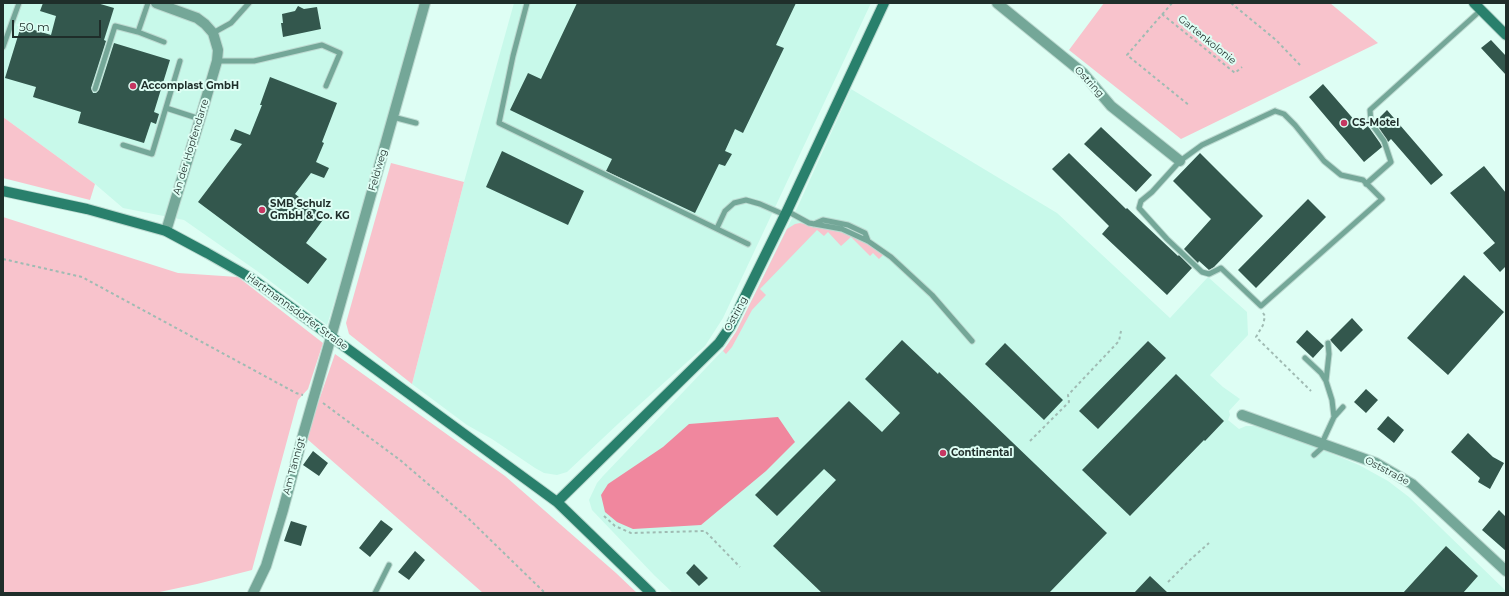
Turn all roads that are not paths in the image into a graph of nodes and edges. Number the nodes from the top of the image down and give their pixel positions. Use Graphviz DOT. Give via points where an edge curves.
graph roads {
  1 [pos="18,3"];
  2 [pos="148,3"];
  3 [pos="156,3"];
  4 [pos="249,3"];
  5 [pos="425,3"];
  6 [pos="527,3"];
  7 [pos="884,3"];
  8 [pos="997,3"];
  9 [pos="1477,6"];
  10 [pos="138,32"];
  11 [pos="213,33"];
  12 [pos="1506,35"];
  13 [pos="164,42"];
  14 [pos="3,47"];
  15 [pos="180,61"];
  16 [pos="217,61"];
  17 [pos="326,86"];
  18 [pos="94,89"];
  19 [pos="166,108"];
  20 [pos="393,117"];
  21 [pos="200,119"];
  22 [pos="416,123"];
  23 [pos="123,145"];
  24 [pos="1180,161"];
  25 [pos="1366,184"];
  26 [pos="3,191"];
  27 [pos="786,213"];
  28 [pos="717,228"];
  29 [pos="166,231"];
  30 [pos="748,244"];
  31 [pos="331,337"];
  32 [pos="972,341"];
  33 [pos="1328,343"];
  34 [pos="1305,358"];
  35 [pos="1326,381"];
  36 [pos="1343,407"];
  37 [pos="1242,415"];
  38 [pos="1334,417"];
  39 [pos="1327,447"];
  40 [pos="1314,455"];
  41 [pos="557,502"];
  42 [pos="389,565"];
  43 [pos="1506,571"];
  44 [pos="253,593"];
  45 [pos="375,593"];
  46 [pos="651,593"];
  1 -- 14 [label="lane"];
  2 -- 10 [label="lane"];
  3 -- 11 [label="street" via="197,18"];
  4 -- 11 [label="lane" via="231,24"];
  5 -- 20 [label="street, Feldweg"];
  6 -- 28 [label="lane" via="499,123"];
  7 -- 27 [label="main road, Ostring"];
  8 -- 24 [label="street, Ostring" via="1083,73 1111,106"];
  9 -- 12 [label="main road"];
  9 -- 25 [label="lane" via="1370,110 1371,123 1384,141 1391,162"];
  10 -- 13 [label="lane"];
  10 -- 18 [label="lane" via="115,26"];
  11 -- 16 [label="street, An der Hopfendarre" via="218,50"];
  15 -- 19 [label="lane"];
  16 -- 17 [label="lane" via="254,61 322,45 340,53"];
  16 -- 21 [label="street, An der Hopfendarre"];
  19 -- 21 [label="lane"];
  19 -- 23 [label="lane" via="152,154"];
  20 -- 22 [label="lane"];
  20 -- 31 [label="street, Feldweg"];
  21 -- 29 [label="street, An der Hopfendarre"];
  24 -- 25 [label="lane" via="1202,145 1276,111 1284,114 1324,161 1341,176 1363,180"];
  24 -- 25 [label="lane" via="1142,201 1139,208 1202,272 1209,274 1221,268 1261,306 1382,199"];
  26 -- 29 [label="main road, Hartmannsdorfer Straße" via="87,209"];
  27 -- 28 [label="lane" via="746,200 734,203 725,211"];
  27 -- 32 [label="lane" via="813,224 823,220 848,225 865,233 868,241 891,257 932,295"];
  27 -- 41 [label="main road, Ostring" via="730,327 719,343"];
  28 -- 30 [label="lane"];
  29 -- 31 [label="main road, Hartmannsdorfer Straße" via="251,278"];
  31 -- 41 [label="main road, Hartmannsdorfer Straße"];
  31 -- 44 [label="street, Am Tännigt" via="266,566"];
  33 -- 35 [label="lane" via="1330,354"];
  34 -- 35 [label="lane" via="1321,372"];
  35 -- 38 [label="lane"];
  36 -- 38 [label="lane"];
  37 -- 39 [label="street, Oststraße"];
  38 -- 39 [label="lane"];
  39 -- 40 [label="lane"];
  39 -- 43 [label="street, Oststraße" via="1376,463 1412,484"];
  41 -- 46 [label="main road"];
  42 -- 45 [label="lane"];
}
